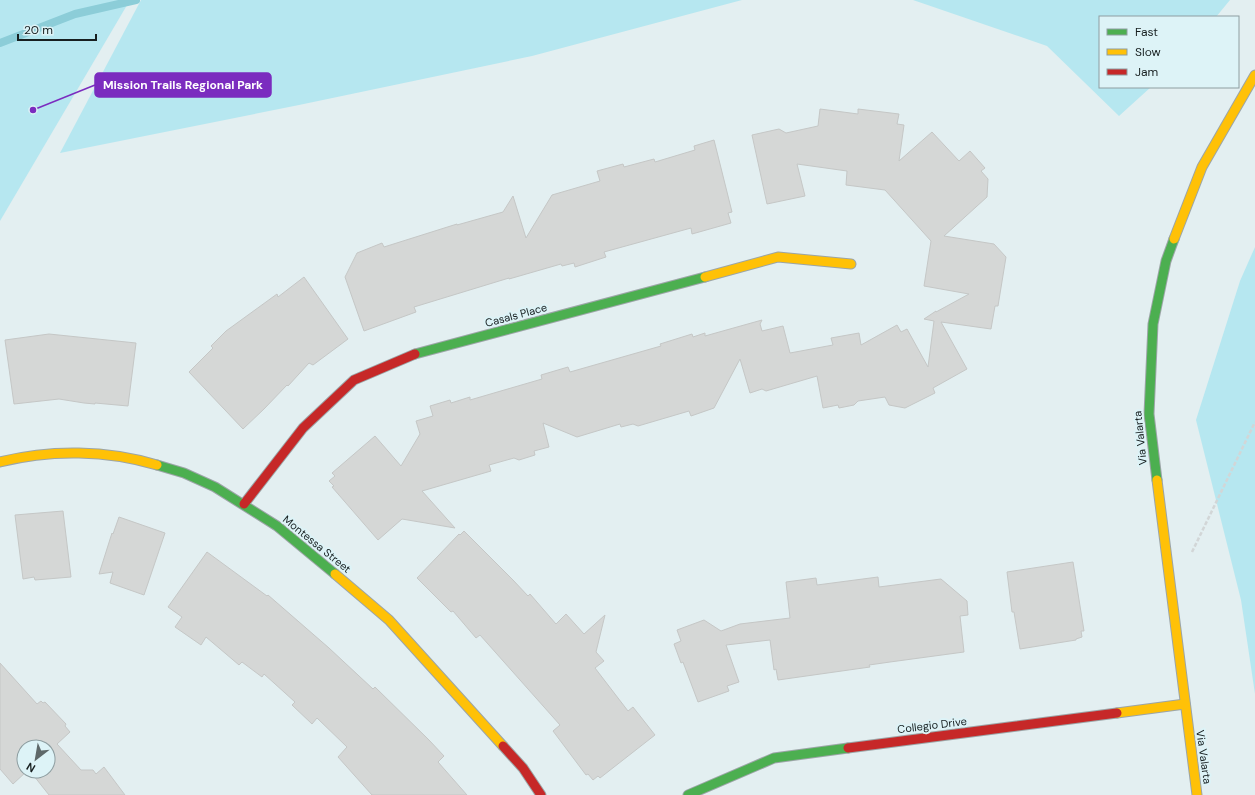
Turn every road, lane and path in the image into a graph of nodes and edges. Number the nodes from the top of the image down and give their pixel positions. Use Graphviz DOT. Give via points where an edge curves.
graph roads {
  1 [pos="1255,75"];
  2 [pos="851,264"];
  3 [pos="1255,422"];
  4 [pos="0,462"];
  5 [pos="244,504"];
  6 [pos="1188,559"];
  7 [pos="1185,704"];
  8 [pos="541,795"];
  9 [pos="688,795"];
  10 [pos="1197,795"];
  1 -- 7 [label="street, Via Valarta" via="1199,174 1166,261 1153,324 1149,414"];
  2 -- 5 [label="street, Casals Place" via="778,258 416,354 354,380 303,428"];
  3 -- 6 [label="path"];
  4 -- 5 [label="street, Montessa Street" via="50,454 118,456 184,473"];
  5 -- 8 [label="street, Montessa Street" via="277,526 390,620 523,768"];
  7 -- 9 [label="street, Collegio Drive" via="774,758"];
  7 -- 10 [label="street, Via Valarta"];
}
